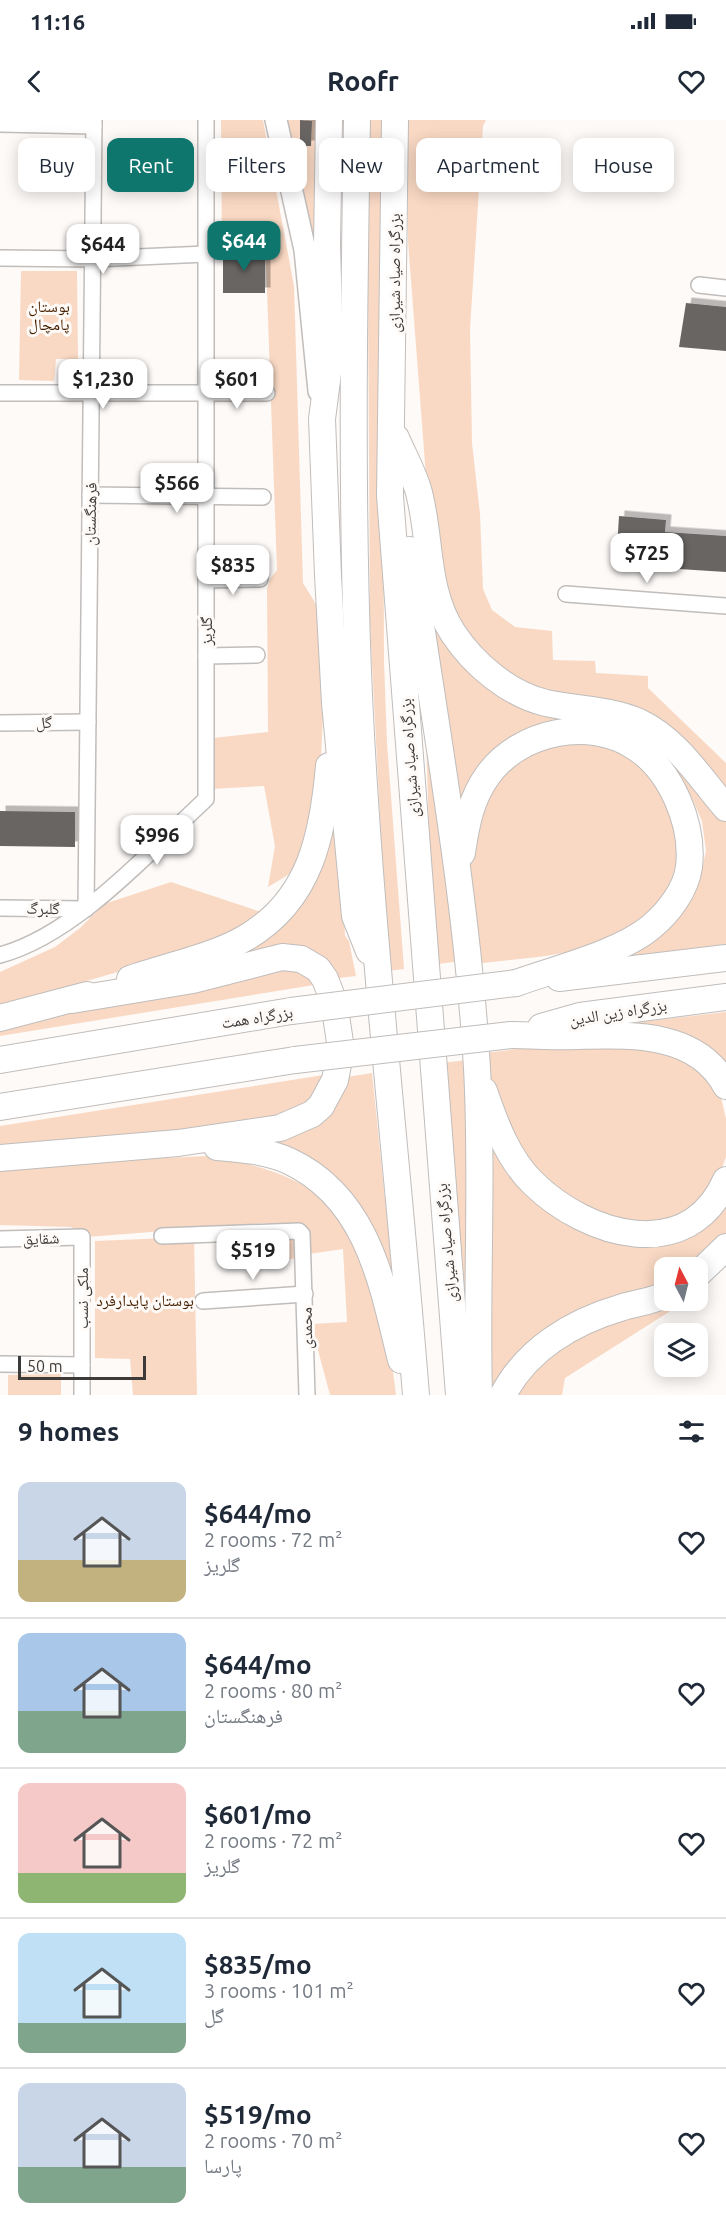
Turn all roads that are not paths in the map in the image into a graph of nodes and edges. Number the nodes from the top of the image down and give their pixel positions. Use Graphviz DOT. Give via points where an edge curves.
graph roads {
  1 [pos="206,120"];
  2 [pos="276,120"];
  3 [pos="329,120"];
  4 [pos="357,120"];
  5 [pos="395,120"];
  6 [pos="94,123"];
  7 [pos="0,124"];
  8 [pos="206,254"];
  9 [pos="0,258"];
  10 [pos="93,259"];
  11 [pos="699,285"];
  12 [pos="726,288"];
  13 [pos="0,393"];
  14 [pos="91,393"];
  15 [pos="267,393"];
  16 [pos="206,394"];
  17 [pos="322,419"];
  18 [pos="393,431"];
  19 [pos="90,495"];
  20 [pos="263,497"];
  21 [pos="206,498"];
  22 [pos="260,579"];
  23 [pos="206,580"];
  24 [pos="567,594"];
  25 [pos="726,606"];
  26 [pos="257,655"];
  27 [pos="206,656"];
  28 [pos="335,703"];
  29 [pos="88,722"];
  30 [pos="0,723"];
  31 [pos="726,808"];
  32 [pos="460,893"];
  33 [pos="0,908"];
  34 [pos="86,909"];
  35 [pos="0,955"];
  36 [pos="726,958"];
  37 [pos="378,974"];
  38 [pos="516,983"];
  39 [pos="726,997"];
  40 [pos="72,1000"];
  41 [pos="0,1018"];
  42 [pos="512,1035"];
  43 [pos="0,1060"];
  44 [pos="477,1068"];
  45 [pos="726,1086"];
  46 [pos="0,1107"];
  47 [pos="178,1143"];
  48 [pos="0,1158"];
  49 [pos="726,1180"];
  50 [pos="82,1236"];
  51 [pos="162,1236"];
  52 [pos="0,1239"];
  53 [pos="726,1247"];
  54 [pos="708,1264"];
  55 [pos="305,1294"];
  56 [pos="654,1298"];
  57 [pos="203,1301"];
  58 [pos="0,1364"];
  59 [pos="82,1365"];
  60 [pos="82,1395"];
  61 [pos="307,1395"];
  62 [pos="410,1395"];
  63 [pos="416,1395"];
  64 [pos="459,1395"];
  65 [pos="479,1395"];
  66 [pos="503,1395"];
  1 -- 8 [label="street, گلریز"];
  2 -- 17 [label="main road" via="305,250"];
  3 -- 17 [label="highway" via="330,357"];
  4 -- 37 [label="highway" via="352,429 358,673"];
  5 -- 18 [label="highway, بزرگراه صیاد شیرازی"];
  6 -- 7 [label="street"];
  6 -- 10 [label="street, فرهنگستان"];
  8 -- 10 [label="street"];
  8 -- 16 [label="street, گلریز"];
  9 -- 10 [label="street"];
  10 -- 14 [label="street, فرهنگستان"];
  11 -- 12 [label="street"];
  13 -- 14 [label="street"];
  14 -- 16 [label="street"];
  14 -- 19 [label="street, فرهنگستان"];
  15 -- 16 [label="street"];
  16 -- 21 [label="street, گلریز"];
  17 -- 28 [label="highway"];
  18 -- 31 [label="highway" via="420,496 426,548 439,605 464,648 509,687 527,696 617,714 641,723 675,747"];
  18 -- 32 [label="highway"];
  18 -- 64 [label="highway, بزرگراه صیاد شیرازی" via="390,496"];
  19 -- 21 [label="street"];
  19 -- 29 [label="street, فرهنگستان"];
  20 -- 21 [label="street"];
  21 -- 23 [label="street, گلریز"];
  22 -- 23 [label="street"];
  23 -- 27 [label="street, گلریز"];
  24 -- 25 [label="street"];
  26 -- 27 [label="street"];
  27 -- 34 [label="street, گلریز" via="206,800"];
  28 -- 37 [label="highway" via="355,916"];
  28 -- 40 [label="highway" via="320,840 292,896 246,938"];
  29 -- 30 [label="street, گل"];
  29 -- 34 [label="street, فرهنگستان"];
  32 -- 38 [label="highway" via="467,823 478,793 497,764 531,741 577,730 615,736 658,768 674,792 683,816 689,869 673,906 627,943"];
  32 -- 44 [label="highway"];
  33 -- 34 [label="street, گلبرگ"];
  34 -- 35 [label="street, گلریز" via="39,940"];
  36 -- 38 [label="highway"];
  37 -- 63 [label="highway"];
  38 -- 43 [label="highway, بزرگراه همت, bridge" via="291,1011"];
  39 -- 42 [label="highway, بزرگراه زین الدین" via="580,1016"];
  40 -- 41 [label="highway"];
  40 -- 47 [label="highway" via="193,980 282,957 301,959 318,969 334,1002 340,1049 335,1080 321,1106 280,1128"];
  42 -- 45 [label="highway" via="635,1035 657,1039 698,1055"];
  42 -- 46 [label="highway, bridge" via="295,1060"];
  44 -- 49 [label="highway" via="500,1133 526,1174 556,1202 598,1227 626,1235 676,1229 702,1214"];
  44 -- 65 [label="highway"];
  47 -- 48 [label="highway"];
  47 -- 62 [label="highway" via="288,1160 327,1185 350,1210 366,1237 381,1278"];
  50 -- 52 [label="street, شقایق"];
  50 -- 59 [label="street, ملکی نسب"];
  51 -- 55 [label="street, محمدی" via="295,1229 302,1234"];
  53 -- 54 [label="highway"];
  55 -- 57 [label="street"];
  55 -- 61 [label="street, محمدی"];
  56 -- 66 [label="highway" via="590,1319 556,1337 525,1362"];
  58 -- 59 [label="street"];
  59 -- 60 [label="street, ملکی نسب"];
}
